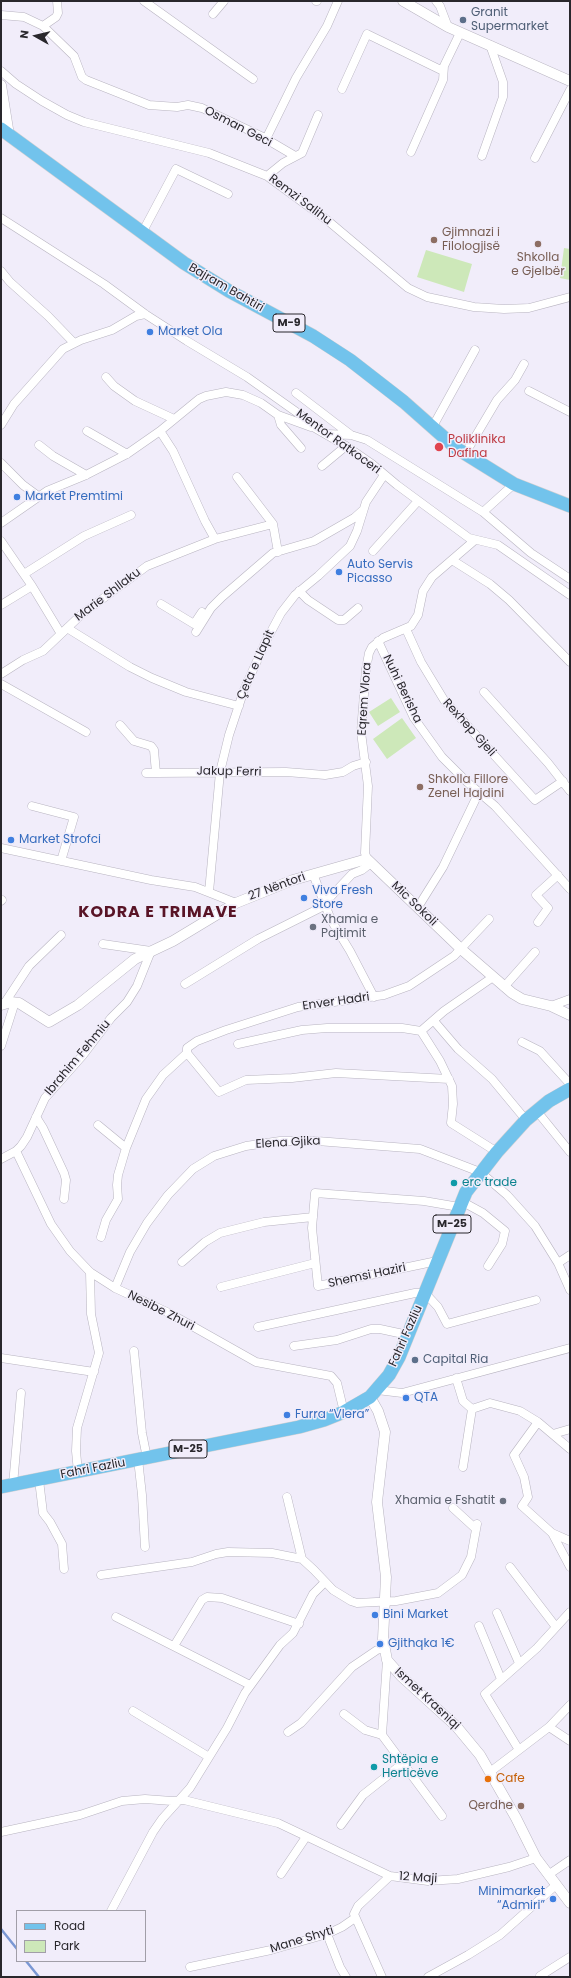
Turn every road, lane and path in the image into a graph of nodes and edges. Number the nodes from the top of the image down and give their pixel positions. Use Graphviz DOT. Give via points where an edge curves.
graph roads {
  1 [pos="57,1"];
  2 [pos="144,1"];
  3 [pos="224,1"];
  4 [pos="338,1"];
  5 [pos="403,1"];
  6 [pos="436,1"];
  7 [pos="213,14"];
  8 [pos="1,15"];
  9 [pos="43,26"];
  10 [pos="448,27"];
  11 [pos="460,33"];
  12 [pos="490,45"];
  13 [pos="1,71"];
  14 [pos="443,71"];
  15 [pos="252,79"];
  16 [pos="570,81"];
  17 [pos="1,85"];
  18 [pos="342,90"];
  19 [pos="570,90"];
  20 [pos="318,115"];
  21 [pos="5,132"];
  22 [pos="266,139"];
  23 [pos="411,152"];
  24 [pos="295,156"];
  25 [pos="482,156"];
  26 [pos="535,158"];
  27 [pos="267,176"];
  28 [pos="228,194"];
  29 [pos="1,218"];
  30 [pos="142,233"];
  31 [pos="1,271"];
  32 [pos="570,297"];
  33 [pos="146,314"];
  34 [pos="74,343"];
  35 [pos="475,350"];
  36 [pos="524,364"];
  37 [pos="106,377"];
  38 [pos="529,391"];
  39 [pos="296,393"];
  40 [pos="570,412"];
  41 [pos="278,415"];
  42 [pos="174,419"];
  43 [pos="1,425"];
  44 [pos="316,428"];
  45 [pos="432,428"];
  46 [pos="87,431"];
  47 [pos="160,431"];
  48 [pos="326,434"];
  49 [pos="351,434"];
  50 [pos="39,445"];
  51 [pos="346,446"];
  52 [pos="301,448"];
  53 [pos="127,454"];
  54 [pos="465,454"];
  55 [pos="1,463"];
  56 [pos="322,466"];
  57 [pos="86,475"];
  58 [pos="384,475"];
  59 [pos="237,477"];
  60 [pos="514,484"];
  61 [pos="38,496"];
  62 [pos="418,501"];
  63 [pos="570,506"];
  64 [pos="362,510"];
  65 [pos="483,512"];
  66 [pos="131,515"];
  67 [pos="1,523"];
  68 [pos="273,524"];
  69 [pos="215,539"];
  70 [pos="475,540"];
  71 [pos="1,541"];
  72 [pos="373,551"];
  73 [pos="278,552"];
  74 [pos="531,553"];
  75 [pos="452,560"];
  76 [pos="523,563"];
  77 [pos="24,574"];
  78 [pos="247,575"];
  79 [pos="570,579"];
  80 [pos="32,586"];
  81 [pos="299,591"];
  82 [pos="570,595"];
  83 [pos="161,604"];
  84 [pos="1,605"];
  85 [pos="358,608"];
  86 [pos="406,629"];
  87 [pos="64,631"];
  88 [pos="196,632"];
  89 [pos="378,641"];
  90 [pos="570,662"];
  91 [pos="1,674"];
  92 [pos="1,684"];
  93 [pos="484,692"];
  94 [pos="238,706"];
  95 [pos="120,725"];
  96 [pos="86,732"];
  97 [pos="366,762"];
  98 [pos="146,772"];
  99 [pos="220,772"];
  100 [pos="156,773"];
  101 [pos="563,781"];
  102 [pos="570,791"];
  103 [pos="479,792"];
  104 [pos="32,806"];
  105 [pos="1,848"];
  106 [pos="61,861"];
  107 [pos="369,861"];
  108 [pos="313,874"];
  109 [pos="558,876"];
  110 [pos="570,889"];
  111 [pos="210,892"];
  112 [pos="236,903"];
  113 [pos="324,904"];
  114 [pos="418,907"];
  115 [pos="489,919"];
  116 [pos="538,922"];
  117 [pos="61,935"];
  118 [pos="102,944"];
  119 [pos="461,949"];
  120 [pos="150,951"];
  121 [pos="535,952"];
  122 [pos="493,977"];
  123 [pos="185,984"];
  124 [pos="504,987"];
  125 [pos="374,997"];
  126 [pos="570,999"];
  127 [pos="14,1002"];
  128 [pos="2,1004"];
  129 [pos="551,1006"];
  130 [pos="570,1015"];
  131 [pos="434,1021"];
  132 [pos="421,1031"];
  133 [pos="522,1042"];
  134 [pos="238,1044"];
  135 [pos="1,1046"];
  136 [pos="187,1053"];
  137 [pos="449,1079"];
  138 [pos="570,1084"];
  139 [pos="570,1089"];
  140 [pos="536,1110"];
  141 [pos="36,1117"];
  142 [pos="526,1120"];
  143 [pos="98,1125"];
  144 [pos="126,1148"];
  145 [pos="16,1151"];
  146 [pos="497,1152"];
  147 [pos="570,1152"];
  148 [pos="1,1159"];
  149 [pos="480,1172"];
  150 [pos="64,1199"];
  151 [pos="460,1204"];
  152 [pos="313,1217"];
  153 [pos="101,1237"];
  154 [pos="570,1255"];
  155 [pos="437,1261"];
  156 [pos="182,1262"];
  157 [pos="315,1263"];
  158 [pos="558,1263"];
  159 [pos="488,1266"];
  160 [pos="90,1272"];
  161 [pos="221,1287"];
  162 [pos="115,1288"];
  163 [pos="570,1290"];
  164 [pos="425,1293"];
  165 [pos="536,1300"];
  166 [pos="258,1327"];
  167 [pos="408,1335"];
  168 [pos="294,1346"];
  169 [pos="570,1348"];
  170 [pos="134,1351"];
  171 [pos="1,1358"];
  172 [pos="94,1372"];
  173 [pos="456,1378"];
  174 [pos="21,1393"];
  175 [pos="374,1394"];
  176 [pos="472,1409"];
  177 [pos="344,1412"];
  178 [pos="538,1422"];
  179 [pos="570,1429"];
  180 [pos="553,1434"];
  181 [pos="570,1448"];
  182 [pos="142,1459"];
  183 [pos="463,1467"];
  184 [pos="78,1472"];
  185 [pos="39,1480"];
  186 [pos="7,1486"];
  187 [pos="287,1497"];
  188 [pos="453,1508"];
  189 [pos="552,1533"];
  190 [pos="570,1541"];
  191 [pos="144,1547"];
  192 [pos="302,1559"];
  193 [pos="570,1566"];
  194 [pos="510,1567"];
  195 [pos="64,1569"];
  196 [pos="100,1575"];
  197 [pos="325,1582"];
  198 [pos="384,1601"];
  199 [pos="570,1612"];
  200 [pos="497,1613"];
  201 [pos="116,1617"];
  202 [pos="299,1624"];
  203 [pos="479,1626"];
  204 [pos="556,1627"];
  205 [pos="174,1646"];
  206 [pos="384,1648"];
  207 [pos="387,1660"];
  208 [pos="519,1663"];
  209 [pos="501,1679"];
  210 [pos="250,1685"];
  211 [pos="570,1705"];
  212 [pos="133,1711"];
  213 [pos="344,1714"];
  214 [pos="549,1726"];
  215 [pos="288,1732"];
  216 [pos="382,1735"];
  217 [pos="570,1741"];
  218 [pos="519,1750"];
  219 [pos="209,1757"];
  220 [pos="402,1764"];
  221 [pos="490,1772"];
  222 [pos="179,1801"];
  223 [pos="442,1816"];
  224 [pos="341,1825"];
  225 [pos="1,1832"];
  226 [pos="306,1837"];
  227 [pos="536,1858"];
  228 [pos="570,1860"];
  229 [pos="281,1874"];
  230 [pos="548,1875"];
  231 [pos="390,1876"];
  232 [pos="556,1885"];
  233 [pos="570,1903"];
  234 [pos="112,1910"];
  235 [pos="356,1918"];
  236 [pos="327,1934"];
  237 [pos="570,1957"];
  238 [pos="190,1967"];
  239 [pos="540,1976"];
  240 [pos="346,1977"];
  241 [pos="382,1977"];
  242 [pos="428,1977"];
  1 -- 9 [label="street" via="56,17"];
  2 -- 15 [label="street"];
  3 -- 7 [label="street"];
  4 -- 22 [label="street"];
  5 -- 10 [label="street"];
  6 -- 10 [label="street"];
  8 -- 9 [label="street, Osman Geci" via="24,17"];
  9 -- 22 [label="street, Osman Geci" via="74,56 82,77 86,80 149,105 188,105 202,108"];
  10 -- 11 [label="street"];
  11 -- 12 [label="street"];
  11 -- 14 [label="street"];
  12 -- 16 [label="street"];
  12 -- 25 [label="street" via="504,82 503,97"];
  13 -- 27 [label="street, Remzi Salihu" via="42,101 84,122 210,153"];
  14 -- 18 [label="street" via="367,34"];
  14 -- 23 [label="street" via="443,80"];
  17 -- 21 [label="street"];
  19 -- 26 [label="street"];
  20 -- 24 [label="street" via="302,153"];
  21 -- 30 [label="main road, Bajram Bahtiri / M-9"];
  22 -- 24 [label="street, Osman Geci"];
  24 -- 27 [label="street"];
  27 -- 32 [label="street, Remzi Salihu" via="289,190 408,288 427,297 474,307 504,309 536,306"];
  28 -- 30 [label="street" via="176,169"];
  29 -- 33 [label="street, Mentor Ratkoceri"];
  30 -- 45 [label="main road, Bajram Bahtiri / M-9" via="229,291 313,336 350,360 404,402"];
  31 -- 34 [label="street"];
  33 -- 34 [label="street" via="136,316 112,330"];
  33 -- 44 [label="street, Mentor Ratkoceri" via="248,377"];
  34 -- 43 [label="street" via="67,345 58,354 14,404"];
  35 -- 45 [label="street"];
  36 -- 54 [label="street" via="515,380 497,400"];
  37 -- 42 [label="street" via="135,401"];
  38 -- 40 [label="street"];
  39 -- 49 [label="street"];
  41 -- 42 [label="street" via="252,398 226,392 199,399"];
  41 -- 44 [label="street"];
  41 -- 52 [label="street" via="281,425"];
  42 -- 47 [label="street"];
  44 -- 48 [label="street, Mentor Ratkoceri"];
  45 -- 54 [label="main road, Bajram Bahtiri / M-9"];
  46 -- 53 [label="street"];
  47 -- 53 [label="street"];
  47 -- 69 [label="street" via="173,451"];
  48 -- 49 [label="street"];
  48 -- 51 [label="street, Mentor Ratkoceri"];
  49 -- 65 [label="street" via="385,451"];
  50 -- 57 [label="street"];
  51 -- 56 [label="street"];
  51 -- 58 [label="street, Mentor Ratkoceri"];
  53 -- 57 [label="street"];
  54 -- 60 [label="main road, Bajram Bahtiri / M-9"];
  55 -- 61 [label="street"];
  57 -- 61 [label="street"];
  58 -- 62 [label="street, Mentor Ratkoceri"];
  58 -- 64 [label="street, Çeta e Llapit"];
  59 -- 68 [label="street"];
  60 -- 63 [label="main road, Bajram Bahtiri / M-9"];
  60 -- 65 [label="street"];
  61 -- 67 [label="street"];
  62 -- 70 [label="street, Mentor Ratkoceri" via="464,535"];
  62 -- 72 [label="street"];
  64 -- 73 [label="street" via="354,518 314,541"];
  64 -- 81 [label="street, Çeta e Llapit" via="350,546"];
  65 -- 74 [label="street"];
  66 -- 77 [label="street" via="84,536"];
  68 -- 69 [label="street, Marie Shllaku"];
  68 -- 73 [label="street"];
  69 -- 87 [label="street, Marie Shllaku" via="139,571 112,594 82,614"];
  70 -- 75 [label="street"];
  70 -- 76 [label="street, Mentor Ratkoceri" via="498,545"];
  71 -- 77 [label="street"];
  73 -- 78 [label="street"];
  74 -- 76 [label="street"];
  74 -- 79 [label="street"];
  75 -- 86 [label="street" via="423,591 418,615"];
  75 -- 90 [label="street" via="490,584 509,600"];
  76 -- 82 [label="street, Mentor Ratkoceri"];
  77 -- 80 [label="street"];
  78 -- 83 [label="street" via="216,595 194,624"];
  78 -- 88 [label="street" via="211,608"];
  80 -- 84 [label="street"];
  80 -- 87 [label="street"];
  81 -- 85 [label="street" via="338,620 344,620"];
  81 -- 94 [label="street, Çeta e Llapit" via="272,627"];
  86 -- 89 [label="street"];
  86 -- 101 [label="street, Rexhep Gjeli" via="421,662 444,700 535,800"];
  87 -- 91 [label="street, Marie Shllaku" via="43,651"];
  87 -- 94 [label="street" via="158,680"];
  89 -- 97 [label="street, Eqrem Vlora" via="369,654 366,669 361,732"];
  89 -- 103 [label="street, Nuhi Berisha" via="414,718 442,757"];
  92 -- 96 [label="street"];
  93 -- 101 [label="street"];
  94 -- 99 [label="street, Çeta e Llapit"];
  95 -- 100 [label="street" via="134,740 151,746 154,750"];
  97 -- 99 [label="street, Jakup Ferri" via="343,772 326,775"];
  97 -- 107 [label="street, Eqrem Vlora" via="368,786 365,853"];
  98 -- 100 [label="street, Jakup Ferri"];
  99 -- 100 [label="street, Jakup Ferri"];
  99 -- 111 [label="street, Çeta e Llapit"];
  101 -- 102 [label="street"];
  103 -- 109 [label="street, Nuhi Berisha" via="495,806"];
  103 -- 114 [label="street" via="443,867"];
  104 -- 106 [label="street" via="74,817"];
  105 -- 106 [label="street"];
  106 -- 111 [label="street"];
  107 -- 108 [label="street, 27 Nëntori"];
  107 -- 113 [label="street" via="362,870 352,874"];
  107 -- 114 [label="street, Mic Sokoli"];
  108 -- 112 [label="street, 27 Nëntori"];
  108 -- 113 [label="street"];
  109 -- 110 [label="street, Nuhi Berisha"];
  109 -- 116 [label="street" via="536,894 548,908"];
  111 -- 112 [label="street"];
  112 -- 120 [label="street, 27 Nëntori" via="173,941"];
  113 -- 123 [label="street" via="258,939"];
  113 -- 125 [label="street" via="330,920"];
  114 -- 119 [label="street, Mic Sokoli"];
  115 -- 119 [label="street"];
  117 -- 128 [label="street" via="29,966"];
  118 -- 120 [label="street"];
  119 -- 122 [label="street, Mic Sokoli"];
  119 -- 125 [label="street, Enver Hadri" via="420,981"];
  120 -- 127 [label="street, 27 Nëntori" via="125,966 78,1005 49,1022 24,1005"];
  120 -- 141 [label="street, Ibrahim Fehmiu" via="137,986 127,1002 45,1098"];
  121 -- 124 [label="street"];
  122 -- 124 [label="street, Mic Sokoli"];
  122 -- 131 [label="street" via="444,1010"];
  124 -- 129 [label="street, Mic Sokoli" via="522,999"];
  125 -- 136 [label="street, Enver Hadri" via="298,1007 209,1037 187,1048"];
  126 -- 129 [label="street"];
  127 -- 128 [label="street"];
  127 -- 135 [label="street"];
  129 -- 130 [label="street, Mic Sokoli"];
  131 -- 132 [label="street"];
  131 -- 142 [label="street" via="458,1049 492,1079"];
  132 -- 134 [label="street" via="402,1028 326,1028 302,1030"];
  132 -- 137 [label="street"];
  133 -- 138 [label="street" via="540,1051"];
  136 -- 137 [label="street" via="219,1092 246,1080 344,1073"];
  136 -- 144 [label="street, Enver Hadri" via="154,1086"];
  137 -- 146 [label="street" via="453,1093 451,1123"];
  139 -- 140 [label="main road, Fahri Fazliu / M-25"];
  140 -- 142 [label="main road, Fahri Fazliu / M-25"];
  140 -- 147 [label="street"];
  141 -- 145 [label="street, Ibrahim Fehmiu" via="27,1137"];
  141 -- 150 [label="street" via="64,1173"];
  142 -- 146 [label="main road, Fahri Fazliu / M-25"];
  143 -- 144 [label="street"];
  144 -- 153 [label="street, Enver Hadri" via="117,1180 118,1199 106,1220"];
  145 -- 148 [label="street, Ibrahim Fehmiu"];
  145 -- 160 [label="street, Nesibe Zhuri" via="52,1224 70,1251"];
  146 -- 149 [label="main road, Fahri Fazliu / M-25"];
  149 -- 151 [label="main road, Fahri Fazliu / M-25"];
  149 -- 158 [label="street, Elena Gjika" via="507,1195 530,1220"];
  149 -- 162 [label="street, Elena Gjika" via="430,1152 408,1147 294,1141 263,1143 214,1156 193,1169 168,1195 138,1237"];
  151 -- 152 [label="street, Shemsi Haziri" via="315,1193"];
  151 -- 155 [label="main road, Fahri Fazliu / M-25"];
  151 -- 159 [label="street" via="483,1213 505,1231 502,1244"];
  152 -- 156 [label="street" via="264,1222 220,1233"];
  152 -- 157 [label="street, Shemsi Haziri"];
  154 -- 158 [label="street"];
  155 -- 157 [label="street, Shemsi Haziri" via="318,1286"];
  155 -- 164 [label="main road, Fahri Fazliu / M-25"];
  157 -- 161 [label="street"];
  158 -- 163 [label="street, Elena Gjika"];
  160 -- 162 [label="street, Nesibe Zhuri"];
  160 -- 172 [label="street" via="91,1314 99,1353"];
  162 -- 177 [label="street, Nesibe Zhuri" via="169,1313 256,1362 332,1376 338,1383"];
  164 -- 165 [label="street" via="438,1307 447,1324"];
  164 -- 166 [label="street"];
  164 -- 167 [label="main road, Fahri Fazliu / M-25"];
  167 -- 168 [label="street" via="371,1329 337,1340"];
  167 -- 175 [label="main road, Fahri Fazliu / M-25" via="389,1375"];
  169 -- 173 [label="street"];
  170 -- 182 [label="street"];
  171 -- 172 [label="street"];
  172 -- 184 [label="street" via="77,1428"];
  173 -- 175 [label="street" via="402,1393"];
  173 -- 176 [label="street" via="463,1401"];
  174 -- 186 [label="street"];
  175 -- 177 [label="main road, Fahri Fazliu / M-25"];
  175 -- 198 [label="street, Ismet Krasniqi" via="384,1432 377,1502 386,1577"];
  176 -- 178 [label="street" via="490,1403 520,1410"];
  176 -- 183 [label="street"];
  177 -- 182 [label="main road, Fahri Fazliu / M-25" via="299,1426"];
  178 -- 180 [label="street"];
  178 -- 189 [label="street" via="514,1455 524,1477 528,1497 522,1506"];
  179 -- 180 [label="street"];
  180 -- 181 [label="street"];
  182 -- 184 [label="main road, Fahri Fazliu / M-25"];
  182 -- 191 [label="street"];
  184 -- 185 [label="main road, Fahri Fazliu / M-25"];
  185 -- 186 [label="main road, Fahri Fazliu / M-25"];
  185 -- 195 [label="street" via="43,1514 62,1544"];
  187 -- 192 [label="street"];
  188 -- 198 [label="street" via="476,1526 471,1557 462,1575 438,1592"];
  189 -- 190 [label="street"];
  189 -- 193 [label="street"];
  192 -- 196 [label="street" via="272,1553 228,1552 192,1562"];
  192 -- 197 [label="street"];
  194 -- 204 [label="street"];
  197 -- 198 [label="street" via="333,1590 357,1603"];
  197 -- 202 [label="street" via="313,1594"];
  198 -- 206 [label="street, Ismet Krasniqi"];
  199 -- 204 [label="street"];
  200 -- 208 [label="street"];
  201 -- 205 [label="street"];
  202 -- 205 [label="street" via="222,1598 206,1597"];
  202 -- 210 [label="street"];
  203 -- 209 [label="street"];
  204 -- 208 [label="street"];
  205 -- 210 [label="street"];
  206 -- 207 [label="street, Ismet Krasniqi"];
  206 -- 215 [label="street" via="352,1667 302,1723"];
  207 -- 216 [label="street"];
  207 -- 221 [label="street, Ismet Krasniqi" via="456,1726 480,1755"];
  208 -- 209 [label="street"];
  209 -- 218 [label="street" via="485,1694"];
  210 -- 219 [label="street"];
  211 -- 214 [label="street"];
  212 -- 219 [label="street"];
  213 -- 216 [label="street" via="366,1730"];
  214 -- 217 [label="street"];
  214 -- 218 [label="street"];
  216 -- 220 [label="street"];
  218 -- 221 [label="street"];
  219 -- 222 [label="street"];
  220 -- 223 [label="street"];
  220 -- 224 [label="street" via="363,1795"];
  221 -- 227 [label="street, Ismet Krasniqi"];
  222 -- 225 [label="street, 12 Maji" via="122,1801 80,1815"];
  222 -- 226 [label="street, 12 Maji" via="189,1801 278,1823"];
  222 -- 234 [label="street" via="153,1832"];
  226 -- 229 [label="street"];
  226 -- 231 [label="street, 12 Maji"];
  227 -- 230 [label="street, Ismet Krasniqi"];
  227 -- 231 [label="street, 12 Maji" via="458,1879 428,1881"];
  228 -- 230 [label="street"];
  230 -- 232 [label="street, Ismet Krasniqi"];
  231 -- 235 [label="street" via="358,1906 354,1914"];
  232 -- 233 [label="street, Ismet Krasniqi"];
  232 -- 242 [label="street" via="500,1935"];
  235 -- 236 [label="street, Mane Shyti"];
  235 -- 241 [label="street"];
  236 -- 238 [label="street, Mane Shyti" via="265,1951"];
  236 -- 240 [label="street"];
  237 -- 239 [label="street"];
}
